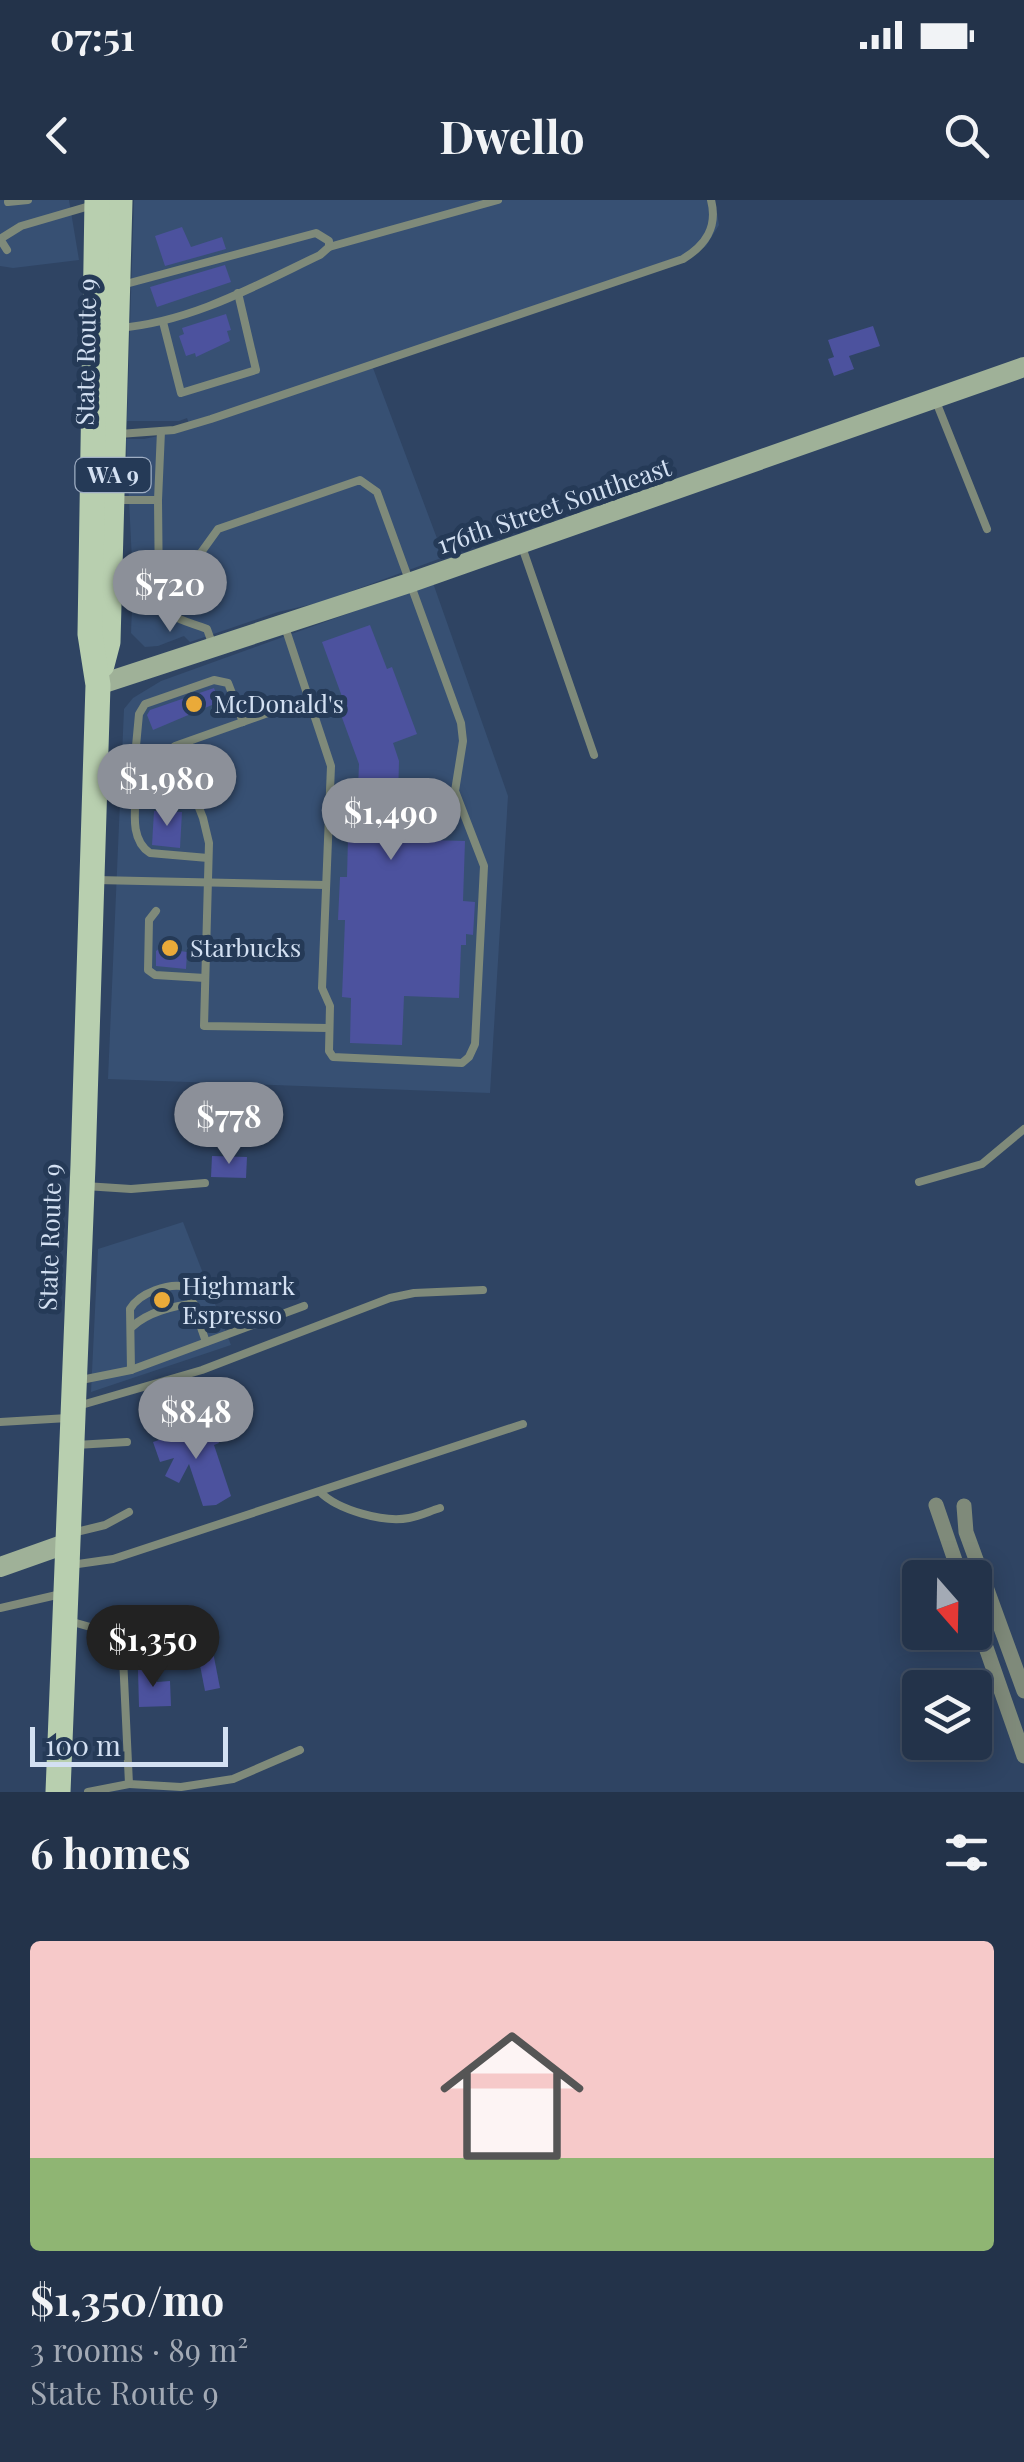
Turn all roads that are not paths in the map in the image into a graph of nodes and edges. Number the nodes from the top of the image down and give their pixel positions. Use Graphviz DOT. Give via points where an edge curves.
graph roads {
  1 [pos="28,200"];
  2 [pos="498,200"];
  3 [pos="711,200"];
  4 [pos="105,201"];
  5 [pos="8,202"];
  6 [pos="0,239"];
  7 [pos="329,246"];
  8 [pos="7,250"];
  9 [pos="117,286"];
  10 [pos="238,293"];
  11 [pos="162,322"];
  12 [pos="117,328"];
  13 [pos="1024,367"];
  14 [pos="935,399"];
  15 [pos="162,431"];
  16 [pos="114,434"];
  17 [pos="112,500"];
  18 [pos="158,500"];
  19 [pos="986,528"];
  20 [pos="521,544"];
  21 [pos="158,555"];
  22 [pos="409,584"];
  23 [pos="284,624"];
  24 [pos="214,647"];
  25 [pos="98,684"];
  26 [pos="310,698"];
  27 [pos="243,722"];
  28 [pos="136,746"];
  29 [pos="594,755"];
  30 [pos="136,791"];
  31 [pos="208,858"];
  32 [pos="91,880"];
  33 [pos="207,882"];
  34 [pos="326,885"];
  35 [pos="156,911"];
  36 [pos="205,978"];
  37 [pos="328,1028"];
  38 [pos="1024,1129"];
  39 [pos="919,1182"];
  40 [pos="204,1183"];
  41 [pos="82,1186"];
  42 [pos="483,1290"];
  43 [pos="194,1304"];
  44 [pos="304,1306"];
  45 [pos="132,1327"];
  46 [pos="206,1342"];
  47 [pos="131,1370"];
  48 [pos="73,1402"];
  49 [pos="0,1422"];
  50 [pos="523,1424"];
  51 [pos="127,1442"];
  52 [pos="72,1446"];
  53 [pos="320,1492"];
  54 [pos="936,1505"];
  55 [pos="964,1506"];
  56 [pos="440,1508"];
  57 [pos="130,1512"];
  58 [pos="68,1548"];
  59 [pos="956,1560"];
  60 [pos="0,1567"];
  61 [pos="66,1593"];
  62 [pos="0,1608"];
  63 [pos="65,1620"];
  64 [pos="122,1636"];
  65 [pos="209,1642"];
  66 [pos="987,1650"];
  67 [pos="1024,1691"];
  68 [pos="300,1750"];
  69 [pos="1024,1756"];
  70 [pos="129,1784"];
  71 [pos="58,1792"];
  72 [pos="88,1792"];
  1 -- 5 [label="lane"];
  2 -- 7 [label="lane"];
  3 -- 15 [label="lane" via="708,238 683,259"];
  4 -- 6 [label="lane" via="21,226"];
  4 -- 9 [label="main road, State Route 9 / WA 9"];
  4 -- 25 [label="main road, State Route 9 / WA 9" via="90,634"];
  6 -- 8 [label="lane"];
  7 -- 9 [label="lane" via="316,233"];
  7 -- 10 [label="lane"];
  9 -- 12 [label="main road, State Route 9 / WA 9"];
  10 -- 11 [label="lane"];
  10 -- 11 [label="lane" via="256,370 180,392"];
  11 -- 12 [label="lane"];
  12 -- 16 [label="main road, State Route 9 / WA 9"];
  13 -- 14 [label="street, 176th Street Southeast"];
  14 -- 19 [label="lane"];
  14 -- 20 [label="street, 176th Street Southeast"];
  15 -- 16 [label="lane"];
  15 -- 18 [label="lane"];
  16 -- 17 [label="main road, State Route 9 / WA 9"];
  17 -- 18 [label="lane"];
  17 -- 25 [label="main road, State Route 9 / WA 9" via="108,642"];
  18 -- 21 [label="lane"];
  20 -- 22 [label="street, 176th Street Southeast"];
  20 -- 29 [label="lane"];
  21 -- 22 [label="lane" via="200,554 218,529 360,480 377,492"];
  21 -- 24 [label="lane" via="163,610 207,629"];
  22 -- 23 [label="street, 176th Street Southeast"];
  22 -- 37 [label="lane" via="461,723 455,791 484,866 475,1044 462,1063 333,1057"];
  23 -- 24 [label="street, 176th Street Southeast"];
  23 -- 26 [label="lane"];
  24 -- 25 [label="street, 176th Street Southeast"];
  25 -- 32 [label="main road, State Route 9 / WA 9"];
  26 -- 27 [label="lane"];
  26 -- 34 [label="lane" via="331,766"];
  27 -- 28 [label="lane" via="228,684 214,680 145,704"];
  27 -- 31 [label="lane" via="174,746 208,830"];
  30 -- 31 [label="lane" via="135,830 144,850"];
  31 -- 33 [label="lane"];
  32 -- 33 [label="lane"];
  32 -- 41 [label="main road, State Route 9 / WA 9"];
  33 -- 34 [label="lane"];
  33 -- 36 [label="lane"];
  34 -- 37 [label="lane" via="322,988 330,1006"];
  35 -- 36 [label="lane" via="149,920 148,970"];
  36 -- 37 [label="lane" via="204,1026"];
  38 -- 39 [label="lane" via="982,1164"];
  40 -- 41 [label="lane"];
  41 -- 48 [label="main road, State Route 9 / WA 9"];
  42 -- 48 [label="lane" via="390,1298 202,1370"];
  43 -- 45 [label="lane"];
  43 -- 45 [label="lane" via="187,1286 178,1284 142,1296 130,1309"];
  43 -- 46 [label="lane"];
  44 -- 46 [label="lane"];
  45 -- 47 [label="lane"];
  46 -- 47 [label="lane"];
  47 -- 48 [label="lane"];
  48 -- 49 [label="lane"];
  48 -- 52 [label="main road, State Route 9 / WA 9"];
  50 -- 53 [label="lane"];
  51 -- 52 [label="lane"];
  52 -- 58 [label="main road, State Route 9 / WA 9"];
  53 -- 56 [label="lane" via="334,1506 393,1518"];
  53 -- 58 [label="lane" via="113,1559"];
  54 -- 59 [label="street"];
  55 -- 67 [label="street" via="966,1532"];
  57 -- 58 [label="lane"];
  58 -- 60 [label="street"];
  58 -- 61 [label="main road, State Route 9 / WA 9"];
  61 -- 62 [label="lane"];
  61 -- 63 [label="main road, State Route 9 / WA 9"];
  63 -- 64 [label="lane"];
  63 -- 71 [label="main road, State Route 9 / WA 9"];
  64 -- 65 [label="lane" via="147,1644"];
  64 -- 70 [label="lane"];
  66 -- 69 [label="street"];
  68 -- 70 [label="lane" via="233,1778 181,1788"];
  70 -- 72 [label="lane"];
}
